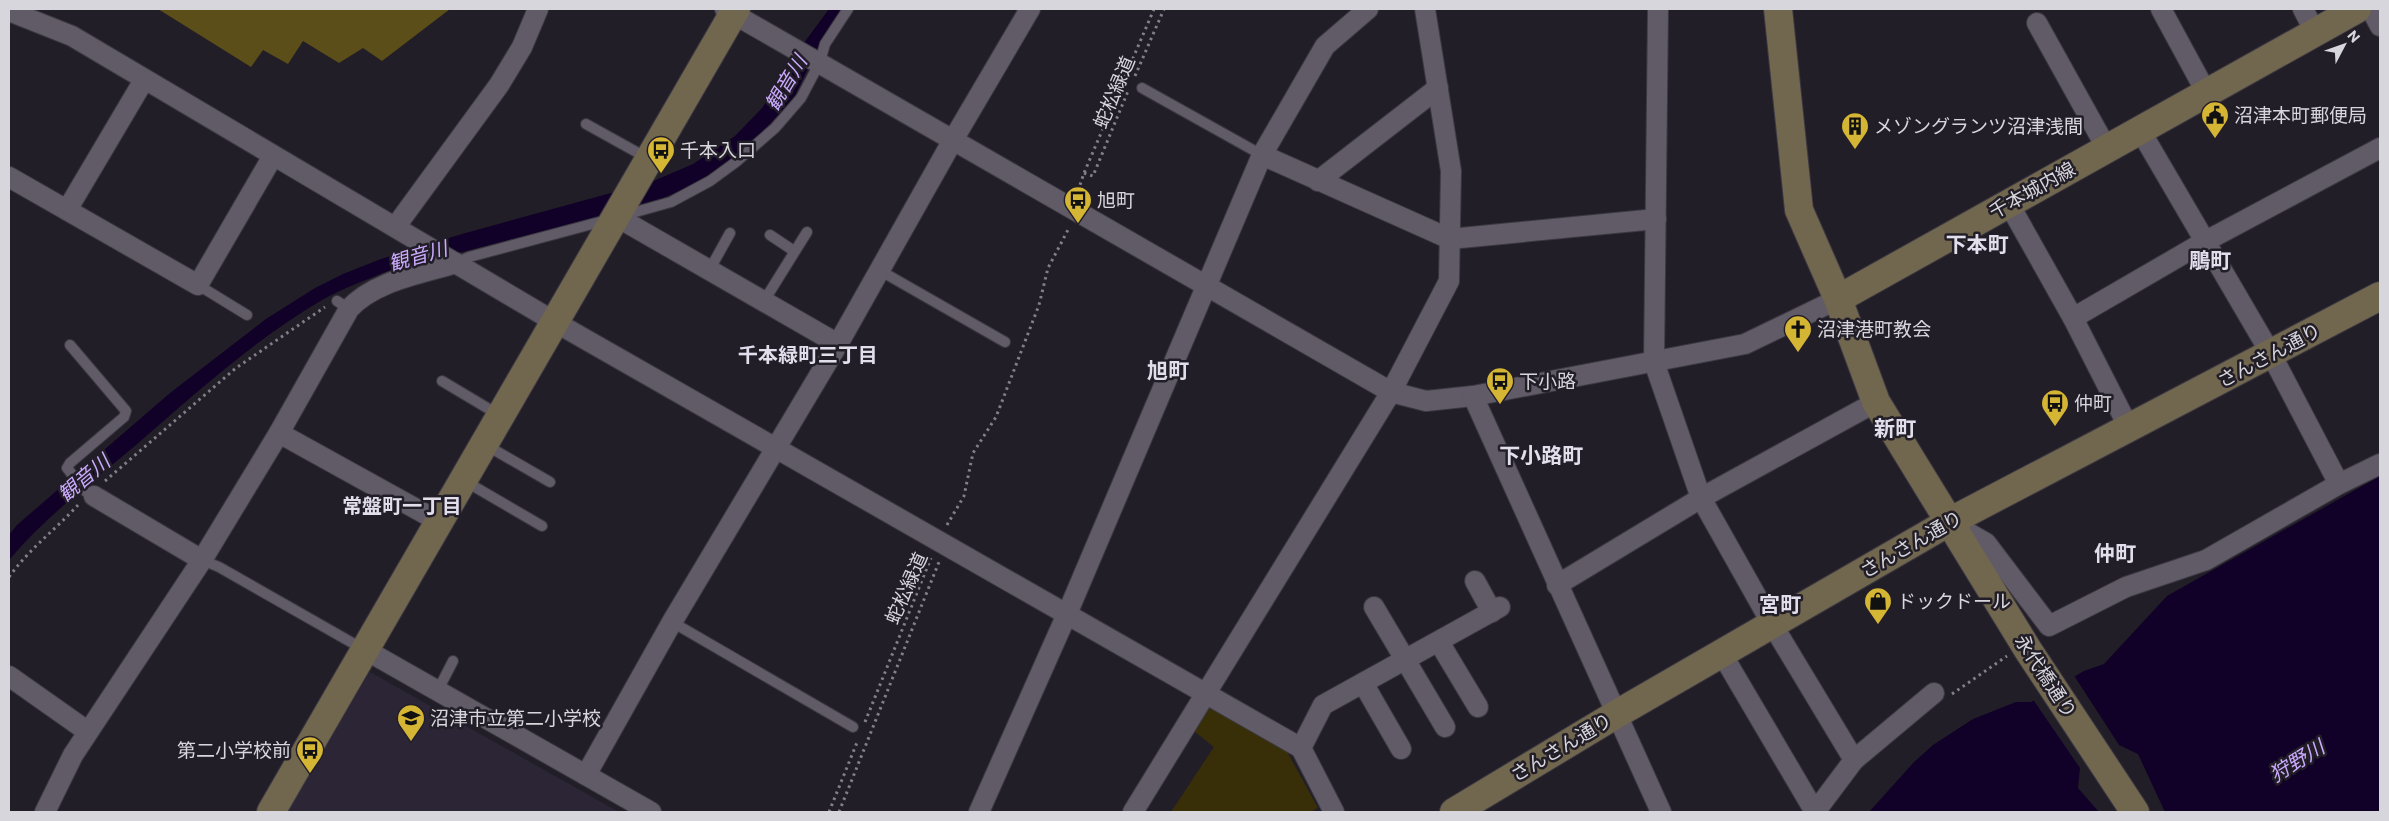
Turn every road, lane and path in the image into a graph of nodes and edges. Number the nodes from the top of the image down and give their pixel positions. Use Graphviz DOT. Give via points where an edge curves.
graph roads {
  1 [pos="538,9"];
  2 [pos="848,9"];
  3 [pos="1030,9"];
  4 [pos="1154,9"];
  5 [pos="1164,9"];
  6 [pos="1368,9"];
  7 [pos="1425,9"];
  8 [pos="1658,9"];
  9 [pos="1778,9"];
  10 [pos="2161,9"];
  11 [pos="2357,9"];
  12 [pos="2371,9"];
  13 [pos="732,10"];
  14 [pos="9,11"];
  15 [pos="2309,20"];
  16 [pos="2037,23"];
  17 [pos="2380,26"];
  18 [pos="818,61"];
  19 [pos="144,80"];
  20 [pos="1120,88"];
  21 [pos="1142,88"];
  22 [pos="1438,88"];
  23 [pos="1128,92"];
  24 [pos="2206,92"];
  25 [pos="586,124"];
  26 [pos="2140,130"];
  27 [pos="953,140"];
  28 [pos="2380,148"];
  29 [pos="2107,149"];
  30 [pos="1262,155"];
  31 [pos="272,156"];
  32 [pos="643,171"];
  33 [pos="1084,173"];
  34 [pos="9,177"];
  35 [pos="1318,181"];
  36 [pos="1077,197"];
  37 [pos="2009,204"];
  38 [pos="67,210"];
  39 [pos="618,216"];
  40 [pos="1656,219"];
  41 [pos="1071,222"];
  42 [pos="396,226"];
  43 [pos="730,232"];
  44 [pos="807,232"];
  45 [pos="770,235"];
  46 [pos="1450,240"];
  47 [pos="2204,242"];
  48 [pos="794,251"];
  49 [pos="453,261"];
  50 [pos="710,269"];
  51 [pos="879,270"];
  52 [pos="198,285"];
  53 [pos="1206,286"];
  54 [pos="2380,296"];
  55 [pos="1838,299"];
  56 [pos="764,301"];
  57 [pos="343,305"];
  58 [pos="247,315"];
  59 [pos="2073,318"];
  60 [pos="555,322"];
  61 [pos="1005,342"];
  62 [pos="838,344"];
  63 [pos="70,345"];
  64 [pos="2271,354"];
  65 [pos="1654,362"];
  66 [pos="442,381"];
  67 [pos="1391,392"];
  68 [pos="1473,396"];
  69 [pos="1876,402"];
  70 [pos="500,415"];
  71 [pos="2129,428"];
  72 [pos="279,432"];
  73 [pos="483,444"];
  74 [pos="777,448"];
  75 [pos="2380,464"];
  76 [pos="462,480"];
  77 [pos="550,482"];
  78 [pos="2339,484"];
  79 [pos="90,493"];
  80 [pos="1701,498"];
  81 [pos="438,521"];
  82 [pos="1949,522"];
  83 [pos="542,526"];
  84 [pos="944,530"];
  85 [pos="937,550"];
  86 [pos="938,556"];
  87 [pos="202,560"];
  88 [pos="9,577"];
  89 [pos="1475,581"];
  90 [pos="1557,585"];
  91 [pos="1374,607"];
  92 [pos="1067,614"];
  93 [pos="672,622"];
  94 [pos="1772,624"];
  95 [pos="900,635"];
  96 [pos="909,638"];
  97 [pos="1439,642"];
  98 [pos="364,649"];
  99 [pos="1722,654"];
  100 [pos="1405,660"];
  101 [pos="453,661"];
  102 [pos="9,676"];
  103 [pos="1363,683"];
  104 [pos="878,688"];
  105 [pos="437,692"];
  106 [pos="887,693"];
  107 [pos="1934,693"];
  108 [pos="1205,694"];
  109 [pos="1478,707"];
  110 [pos="1615,715"];
  111 [pos="865,724"];
  112 [pos="1445,727"];
  113 [pos="857,730"];
  114 [pos="87,731"];
  115 [pos="857,743"];
  116 [pos="866,747"];
  117 [pos="1301,748"];
  118 [pos="1401,749"];
  119 [pos="1854,760"];
  120 [pos="586,775"];
  121 [pos="45,812"];
  122 [pos="270,812"];
  123 [pos="651,812"];
  124 [pos="829,812"];
  125 [pos="839,812"];
  126 [pos="979,812"];
  127 [pos="1132,812"];
  128 [pos="1334,812"];
  129 [pos="1454,812"];
  130 [pos="1661,812"];
  131 [pos="1815,812"];
  132 [pos="2135,812"];
  1 -- 42 [label="street" via="522,47 498,85"];
  2 -- 18 [label="lane"];
  3 -- 27 [label="street"];
  4 -- 20 [label="path, 蛇松緑道"];
  5 -- 23 [label="path, 蛇松緑道"];
  6 -- 30 [label="street" via="1325,46"];
  7 -- 22 [label="street"];
  8 -- 40 [label="street"];
  9 -- 55 [label="main road" via="1799,210"];
  10 -- 24 [label="street"];
  11 -- 15 [label="main road, 千本城内線"];
  12 -- 17 [label="street"];
  13 -- 18 [label="street"];
  13 -- 32 [label="main road"];
  14 -- 19 [label="street" via="72,36"];
  15 -- 24 [label="main road, 千本城内線"];
  16 -- 29 [label="street"];
  18 -- 27 [label="street"];
  18 -- 39 [label="lane" via="794,109 736,162 710,182 671,202"];
  19 -- 31 [label="street"];
  19 -- 38 [label="street"];
  20 -- 23 [label="path"];
  20 -- 33 [label="path, 蛇松緑道"];
  21 -- 30 [label="lane"];
  22 -- 35 [label="street"];
  22 -- 46 [label="street" via="1451,171"];
  23 -- 33 [label="path, 蛇松緑道" via="1094,176"];
  24 -- 26 [label="main road, 千本城内線"];
  25 -- 32 [label="lane"];
  26 -- 29 [label="main road, 千本城内線"];
  26 -- 47 [label="street"];
  27 -- 51 [label="street"];
  27 -- 53 [label="street"];
  28 -- 47 [label="street"];
  29 -- 37 [label="main road, 千本城内線"];
  30 -- 35 [label="street"];
  30 -- 53 [label="street"];
  31 -- 42 [label="street"];
  31 -- 52 [label="street"];
  32 -- 39 [label="main road"];
  33 -- 36 [label="path, 蛇松緑道"];
  34 -- 38 [label="street"];
  35 -- 46 [label="street"];
  37 -- 55 [label="main road, 千本城内線"];
  37 -- 59 [label="street"];
  38 -- 52 [label="street"];
  39 -- 49 [label="lane"];
  39 -- 50 [label="street"];
  39 -- 60 [label="main road"];
  40 -- 46 [label="street"];
  40 -- 65 [label="street"];
  41 -- 84 [label="path" via="1048,268 1039,305 996,417 974,453 964,496"];
  42 -- 49 [label="street"];
  43 -- 50 [label="lane"];
  44 -- 48 [label="lane"];
  45 -- 48 [label="lane"];
  46 -- 67 [label="street" via="1449,281"];
  47 -- 59 [label="street"];
  47 -- 64 [label="street"];
  48 -- 56 [label="lane"];
  49 -- 57 [label="street" via="382,286"];
  49 -- 60 [label="street"];
  50 -- 56 [label="street"];
  51 -- 61 [label="lane"];
  51 -- 62 [label="street"];
  52 -- 58 [label="lane"];
  53 -- 67 [label="street"];
  53 -- 92 [label="street"];
  54 -- 64 [label="main road, さんさん通り"];
  55 -- 65 [label="street" via="1744,344"];
  55 -- 69 [label="main road, 永代橋通り"];
  56 -- 62 [label="street"];
  57 -- 72 [label="street"];
  57 -- 79 [label="path" via="298,324 236,368"];
  59 -- 71 [label="street"];
  60 -- 70 [label="main road"];
  60 -- 74 [label="street"];
  62 -- 74 [label="street"];
  63 -- 79 [label="lane" via="126,411 124,417 67,468"];
  64 -- 71 [label="main road, さんさん通り"];
  64 -- 78 [label="street"];
  65 -- 68 [label="street"];
  65 -- 80 [label="street"];
  66 -- 70 [label="lane"];
  67 -- 68 [label="street" via="1426,401"];
  67 -- 108 [label="street"];
  68 -- 90 [label="street"];
  69 -- 80 [label="street"];
  69 -- 82 [label="main road, 永代橋通り"];
  70 -- 73 [label="main road"];
  71 -- 82 [label="main road, さんさん通り"];
  72 -- 81 [label="street"];
  72 -- 87 [label="street"];
  73 -- 76 [label="main road"];
  73 -- 77 [label="lane"];
  74 -- 92 [label="street"];
  74 -- 93 [label="street"];
  75 -- 78 [label="street"];
  76 -- 81 [label="main road"];
  76 -- 83 [label="lane"];
  78 -- 82 [label="street" via="2206,560 2126,587 2049,626 1986,543"];
  79 -- 87 [label="street"];
  79 -- 88 [label="path" via="32,548"];
  80 -- 90 [label="street"];
  80 -- 94 [label="street"];
  81 -- 98 [label="main road"];
  82 -- 94 [label="main road, さんさん通り"];
  82 -- 132 [label="main road, 永代橋通り" via="2028,650"];
  85 -- 95 [label="path, 蛇松緑道"];
  86 -- 96 [label="path, 蛇松緑道" via="939,562"];
  87 -- 98 [label="lane"];
  87 -- 114 [label="street"];
  89 -- 97 [label="street" via="1496,610"];
  90 -- 110 [label="street"];
  91 -- 100 [label="street"];
  92 -- 108 [label="street"];
  92 -- 126 [label="street"];
  93 -- 113 [label="lane"];
  93 -- 120 [label="street"];
  94 -- 99 [label="main road, さんさん通り"];
  94 -- 119 [label="street"];
  95 -- 96 [label="path"];
  95 -- 104 [label="path, 蛇松緑道"];
  96 -- 106 [label="path, 蛇松緑道"];
  97 -- 100 [label="street"];
  97 -- 109 [label="street"];
  98 -- 105 [label="street"];
  98 -- 122 [label="main road"];
  99 -- 110 [label="main road, さんさん通り"];
  99 -- 131 [label="street"];
  100 -- 103 [label="street"];
  100 -- 112 [label="street"];
  101 -- 105 [label="lane"];
  102 -- 114 [label="street"];
  103 -- 117 [label="street" via="1323,705"];
  103 -- 118 [label="street"];
  104 -- 106 [label="path"];
  104 -- 111 [label="path, 蛇松緑道"];
  105 -- 120 [label="street"];
  106 -- 116 [label="path, 蛇松緑道"];
  107 -- 119 [label="street"];
  108 -- 117 [label="street"];
  108 -- 127 [label="street"];
  110 -- 129 [label="main road, さんさん通り"];
  110 -- 130 [label="street"];
  113 -- 115 [label="path"];
  114 -- 121 [label="street"];
  115 -- 116 [label="path"];
  115 -- 124 [label="path"];
  116 -- 125 [label="path, 蛇松緑道"];
  117 -- 128 [label="street"];
  119 -- 131 [label="street"];
  120 -- 123 [label="street"];
}
